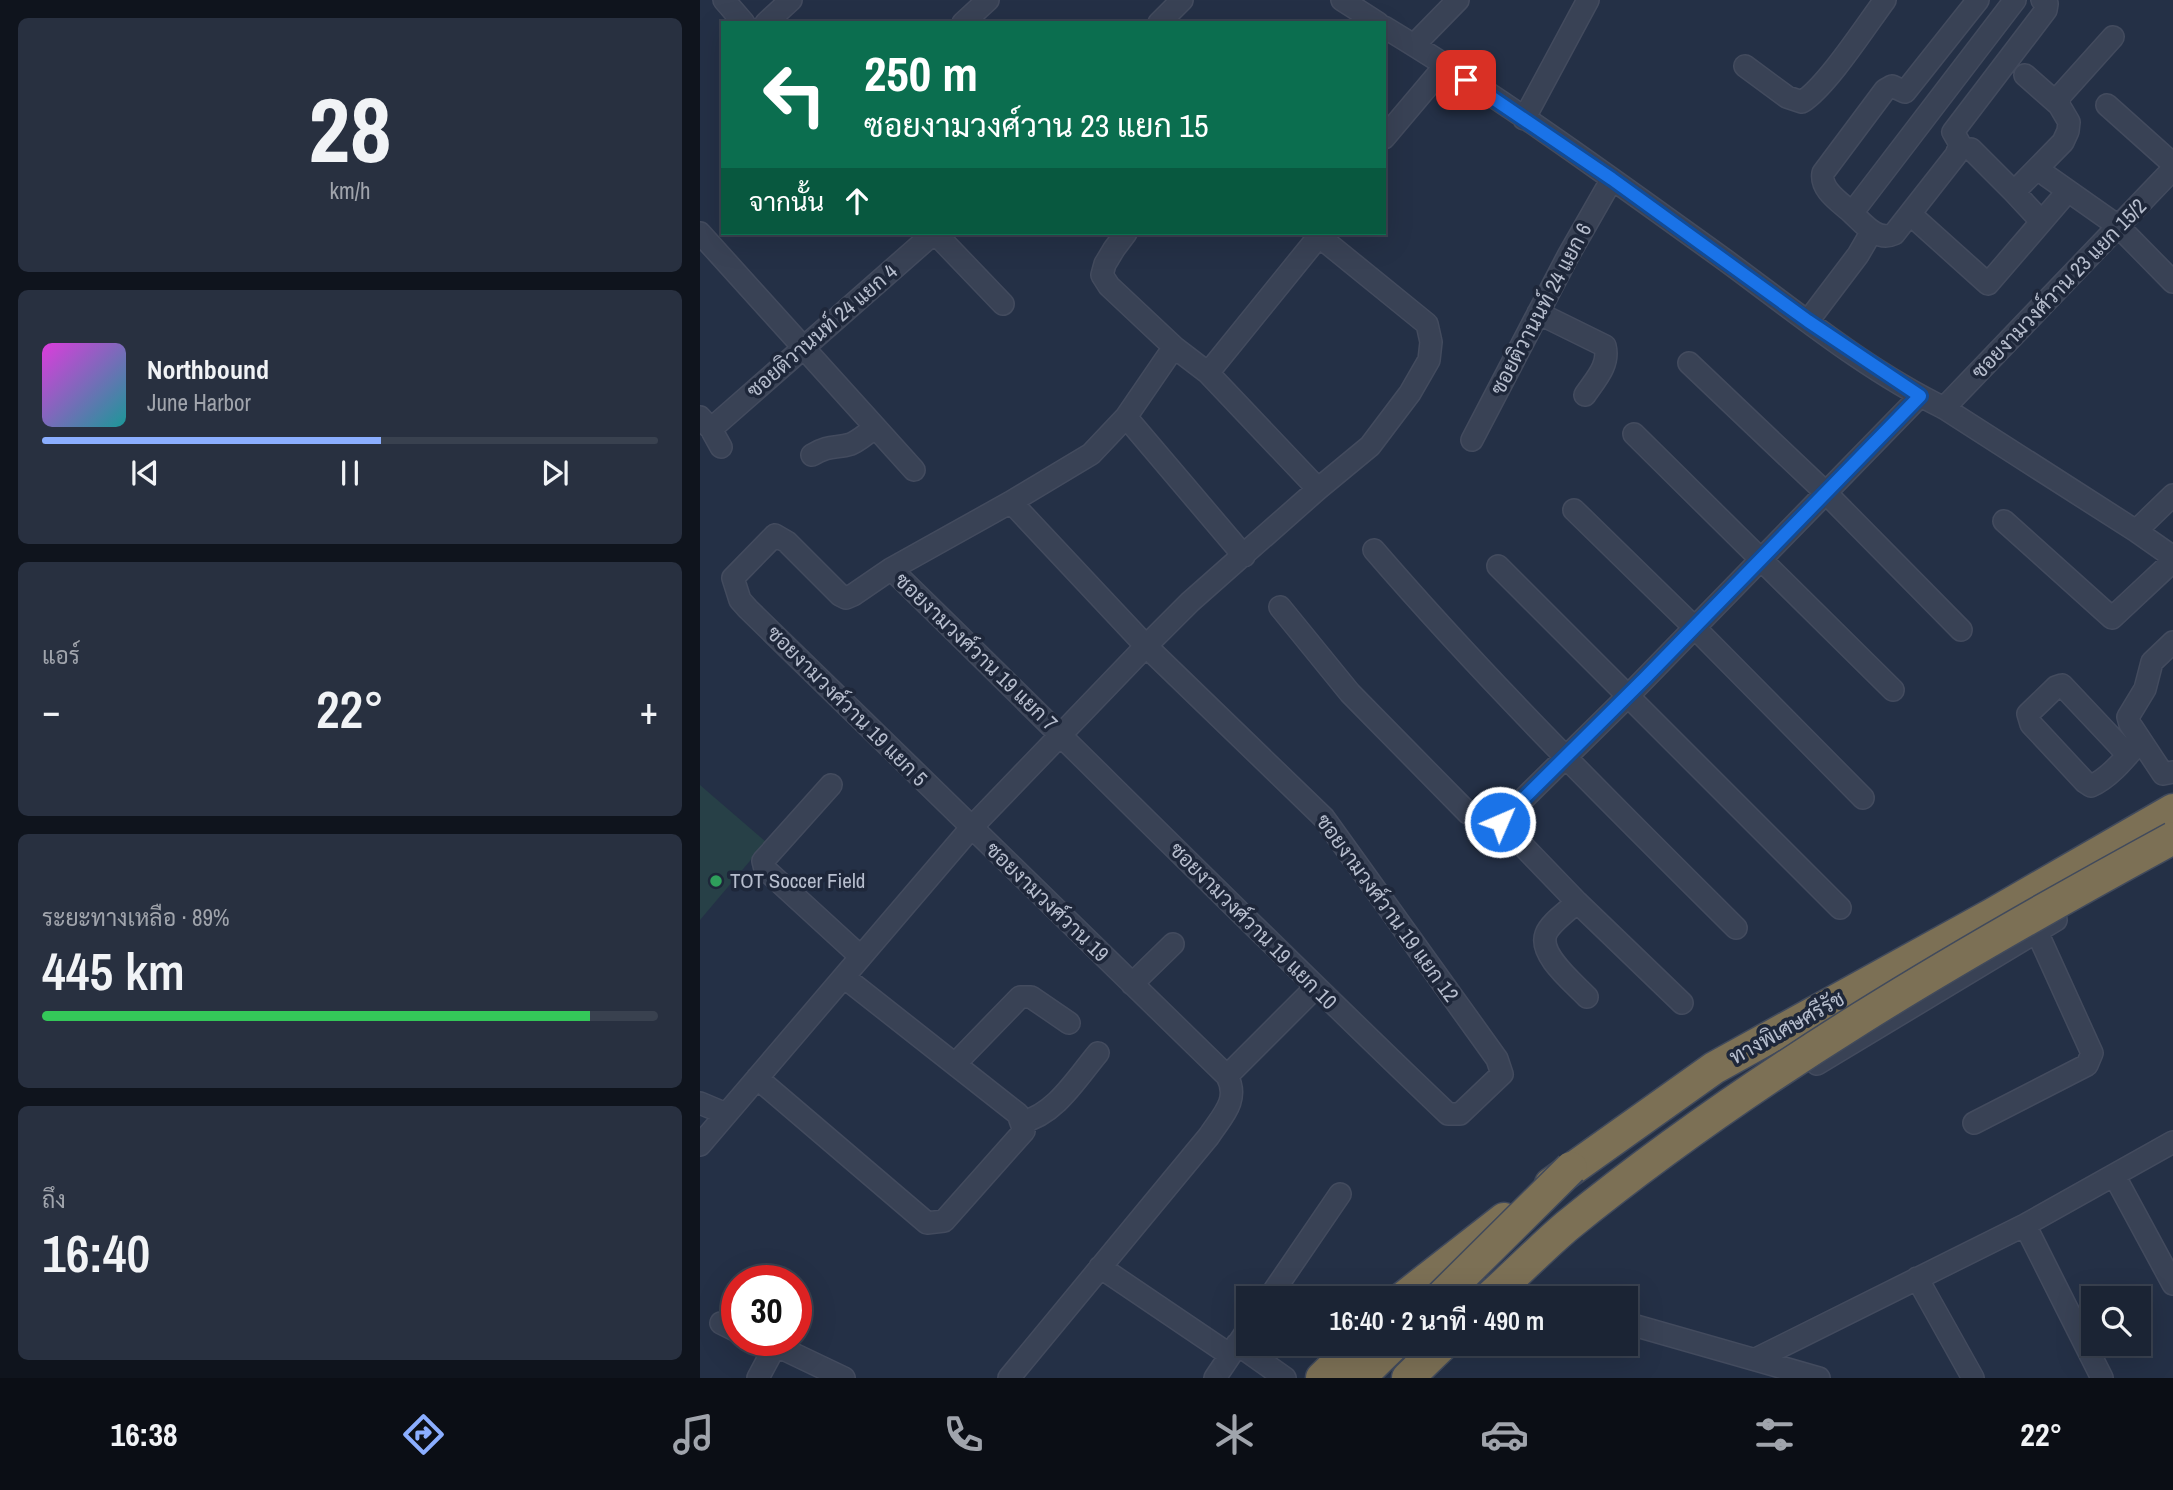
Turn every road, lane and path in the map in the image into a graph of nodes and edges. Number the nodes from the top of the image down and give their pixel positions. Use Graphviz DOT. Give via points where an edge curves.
graph roads {
  1 [pos="724,0"];
  2 [pos="791,0"];
  3 [pos="988,0"];
  4 [pos="1182,0"];
  5 [pos="1342,0"];
  6 [pos="1458,0"];
  7 [pos="1588,0"];
  8 [pos="1885,0"];
  9 [pos="1978,0"];
  10 [pos="2015,0"];
  11 [pos="2042,0"];
  12 [pos="742,21"];
  13 [pos="768,21"];
  14 [pos="965,21"];
  15 [pos="1161,21"];
  16 [pos="1371,21"];
  17 [pos="1386,30"];
  18 [pos="2113,37"];
  19 [pos="1414,45"];
  20 [pos="1745,65"];
  21 [pos="1444,67"];
  22 [pos="2025,75"];
  23 [pos="1905,92"];
  24 [pos="2108,104"];
  25 [pos="2059,105"];
  26 [pos="1928,111"];
  27 [pos="1524,119"];
  28 [pos="1953,132"];
  29 [pos="1386,136"];
  30 [pos="1971,149"];
  31 [pos="2173,164"];
  32 [pos="2173,169"];
  33 [pos="2047,176"];
  34 [pos="1612,179"];
  35 [pos="2068,191"];
  36 [pos="2014,192"];
  37 [pos="1852,212"];
  38 [pos="1910,214"];
  39 [pos="2041,221"];
  40 [pos="2118,226"];
  41 [pos="1872,231"];
  42 [pos="700,233"];
  43 [pos="932,235"];
  44 [pos="936,235"];
  45 [pos="1125,235"];
  46 [pos="1316,235"];
  47 [pos="1318,235"];
  48 [pos="2173,282"];
  49 [pos="1003,304"];
  50 [pos="1538,313"];
  51 [pos="1808,321"];
  52 [pos="1174,347"];
  53 [pos="804,348"];
  54 [pos="1689,363"];
  55 [pos="1208,373"];
  56 [pos="1585,396"];
  57 [pos="1920,396"];
  58 [pos="1944,408"];
  59 [pos="1126,417"];
  60 [pos="875,427"];
  61 [pos="711,431"];
  62 [pos="1634,434"];
  63 [pos="1472,440"];
  64 [pos="812,455"];
  65 [pos="914,470"];
  66 [pos="1318,489"];
  67 [pos="1826,493"];
  68 [pos="2173,495"];
  69 [pos="1011,502"];
  70 [pos="1574,510"];
  71 [pos="2004,521"];
  72 [pos="2136,531"];
  73 [pos="1374,550"];
  74 [pos="1244,556"];
  75 [pos="2173,559"];
  76 [pos="1762,560"];
  77 [pos="1498,566"];
  78 [pos="891,569"];
  79 [pos="1280,607"];
  80 [pos="1695,628"];
  81 [pos="1961,630"];
  82 [pos="2173,642"];
  83 [pos="1146,646"];
  84 [pos="1893,690"];
  85 [pos="1629,695"];
  86 [pos="1061,735"];
  87 [pos="2134,748"];
  88 [pos="1564,757"];
  89 [pos="2173,772"];
  90 [pos="831,785"];
  91 [pos="1863,798"];
  92 [pos="2173,810"];
  93 [pos="1489,821"];
  94 [pos="971,828"];
  95 [pos="2173,838"];
  96 [pos="2173,846"];
  97 [pos="1577,902"];
  98 [pos="1840,908"];
  99 [pos="1736,928"];
  100 [pos="2037,932"];
  101 [pos="1173,944"];
  102 [pos="861,957"];
  103 [pos="844,977"];
  104 [pos="1132,984"];
  105 [pos="1315,988"];
  106 [pos="1587,997"];
  107 [pos="1682,1003"];
  108 [pos="1069,1023"];
  109 [pos="1098,1053"];
  110 [pos="955,1064"];
  111 [pos="1227,1076"];
  112 [pos="757,1077"];
  113 [pos="700,1103"];
  114 [pos="726,1114"];
  115 [pos="1448,1114"];
  116 [pos="1021,1122"];
  117 [pos="1975,1123"];
  118 [pos="2173,1142"];
  119 [pos="700,1145"];
  120 [pos="1571,1168"];
  121 [pos="2114,1175"];
  122 [pos="1340,1194"];
  123 [pos="2025,1225"];
  124 [pos="1100,1267"];
  125 [pos="1917,1278"];
  126 [pos="2173,1284"];
  127 [pos="1277,1286"];
  128 [pos="1419,1286"];
  129 [pos="1452,1286"];
  130 [pos="1489,1286"];
  131 [pos="1502,1286"];
  132 [pos="1638,1326"];
  133 [pos="1236,1342"];
  134 [pos="1236,1346"];
  135 [pos="763,1356"];
  136 [pos="798,1356"];
  137 [pos="1255,1356"];
  138 [pos="1345,1356"];
  139 [pos="1382,1356"];
  140 [pos="1413,1356"];
  141 [pos="1431,1356"];
  142 [pos="1756,1359"];
  143 [pos="758,1378"];
  144 [pos="844,1378"];
  145 [pos="1009,1378"];
  146 [pos="1215,1378"];
  147 [pos="1285,1378"];
  148 [pos="1322,1378"];
  149 [pos="1359,1378"];
  150 [pos="1391,1378"];
  151 [pos="1408,1378"];
  152 [pos="1819,1378"];
  153 [pos="1973,1378"];
  154 [pos="2102,1378"];
  1 -- 12 [label="street"];
  2 -- 13 [label="street"];
  3 -- 14 [label="street"];
  4 -- 15 [label="street"];
  5 -- 16 [label="street"];
  6 -- 19 [label="street"];
  7 -- 27 [label="street"];
  8 -- 20 [label="street" via="1827,77 1802,102 1787,97"];
  9 -- 23 [label="street"];
  10 -- 26 [label="street"];
  11 -- 28 [label="street" via="2046,10"];
  17 -- 19 [label="street"];
  18 -- 25 [label="street" via="2061,93"];
  19 -- 21 [label="street"];
  21 -- 27 [label="street"];
  21 -- 29 [label="street"];
  22 -- 25 [label="street"];
  23 -- 26 [label="street"];
  23 -- 37 [label="street" via="1892,86 1885,90 1824,173 1827,190"];
  24 -- 31 [label="street"];
  25 -- 36 [label="street" via="2069,122 2067,136"];
  26 -- 28 [label="street"];
  26 -- 37 [label="street"];
  27 -- 34 [label="street"];
  28 -- 38 [label="street" via="1960,149"];
  30 -- 36 [label="street"];
  32 -- 40 [label="street, ซอยงามวงศ์วาน 23 แยก 15/2"];
  33 -- 35 [label="street"];
  34 -- 50 [label="street, ซอยติวานนท์ 24 แยก 6"];
  34 -- 51 [label="street"];
  35 -- 39 [label="street"];
  35 -- 40 [label="street"];
  36 -- 39 [label="street"];
  37 -- 41 [label="street"];
  38 -- 39 [label="street" via="1988,284"];
  38 -- 41 [label="street" via="1891,235"];
  40 -- 48 [label="street"];
  40 -- 58 [label="street, ซอยงามวงศ์วาน 23 แยก 15/2"];
  41 -- 51 [label="street"];
  42 -- 53 [label="street"];
  43 -- 53 [label="street, ซอยติวานนท์ 24 แยก 4"];
  44 -- 49 [label="street, ซอยติวานนท์ 24 แยก 4"];
  45 -- 52 [label="street" via="1102,275"];
  46 -- 55 [label="street"];
  47 -- 66 [label="street, ซอยงามวงศ์วาน 19" via="1427,324 1431,342 1429,359 1410,393 1370,446"];
  50 -- 56 [label="street" via="1605,346 1602,370"];
  50 -- 63 [label="street, ซอยติวานนท์ 24 แยก 6"];
  51 -- 57 [label="street"];
  52 -- 55 [label="street"];
  52 -- 59 [label="street"];
  53 -- 60 [label="street"];
  53 -- 61 [label="street, ซอยติวานนท์ 24 แยก 4"];
  54 -- 67 [label="street"];
  55 -- 66 [label="street"];
  57 -- 58 [label="street"];
  57 -- 67 [label="street"];
  58 -- 72 [label="street"];
  59 -- 69 [label="street" via="1091,454"];
  59 -- 74 [label="street"];
  60 -- 64 [label="street" via="848,445 837,444"];
  60 -- 65 [label="street"];
  62 -- 76 [label="street"];
  66 -- 74 [label="street, ซอยงามวงศ์วาน 19"];
  67 -- 76 [label="street"];
  67 -- 81 [label="street"];
  68 -- 72 [label="street"];
  69 -- 78 [label="street"];
  69 -- 83 [label="street"];
  70 -- 80 [label="street"];
  71 -- 75 [label="street" via="2112,618"];
  72 -- 75 [label="street"];
  73 -- 88 [label="street"];
  74 -- 83 [label="street, ซอยงามวงศ์วาน 19"];
  76 -- 80 [label="street"];
  76 -- 84 [label="street"];
  77 -- 85 [label="street"];
  78 -- 86 [label="street, ซอยงามวงศ์วาน 19 แยก 7"];
  78 -- 94 [label="street, ซอยงามวงศ์วาน 19 แยก 5" via="846,598 775,535 733,578 748,609"];
  79 -- 93 [label="street" via="1350,693 1468,813"];
  80 -- 85 [label="street"];
  80 -- 91 [label="street"];
  82 -- 87 [label="street" via="2155,658 2145,690 2128,718"];
  83 -- 86 [label="street, ซอยงามวงศ์วาน 19"];
  83 -- 115 [label="street, ซอยงามวงศ์วาน 19 แยก 12" via="1324,817 1497,1059 1502,1074 1460,1114"];
  85 -- 88 [label="street"];
  85 -- 98 [label="street"];
  86 -- 94 [label="street, ซอยงามวงศ์วาน 19"];
  86 -- 105 [label="street, ซอยงามวงศ์วาน 19 แยก 10"];
  87 -- 87 [label="street" via="2097,783 2088,785 2031,724 2028,714 2062,685"];
  87 -- 89 [label="street" via="2163,774"];
  88 -- 93 [label="street"];
  88 -- 99 [label="street"];
  90 -- 102 [label="street" via="764,861 765,869"];
  92 -- 120 [label="highway, ทางพิเศษศรีรัช" via="1714,1068"];
  93 -- 97 [label="street"];
  94 -- 102 [label="street"];
  94 -- 104 [label="street, ซอยงามวงศ์วาน 19"];
  95 -- 131 [label="highway, ทางพิเศษศรีรัช, bridge" via="1814,1046 1670,1146 1565,1228"];
  96 -- 100 [label="street"];
  97 -- 106 [label="street" via="1546,932 1545,942 1547,954"];
  97 -- 107 [label="street"];
  100 -- 117 [label="street" via="2092,1058 2087,1065"];
  100 -- 130 [label="street" via="1578,1207"];
  101 -- 104 [label="street"];
  102 -- 103 [label="street"];
  103 -- 110 [label="street"];
  103 -- 112 [label="street"];
  104 -- 111 [label="street, ซอยงามวงศ์วาน 19"];
  105 -- 111 [label="street"];
  105 -- 115 [label="street, ซอยงามวงศ์วาน 19 แยก 10"];
  108 -- 110 [label="street" via="1031,997 1020,997"];
  109 -- 116 [label="street" via="1049,1109"];
  110 -- 116 [label="street" via="1018,1114"];
  111 -- 124 [label="street" via="1233,1087 1231,1102 1209,1136"];
  112 -- 114 [label="street"];
  112 -- 116 [label="street" via="927,1223 944,1221 1024,1131"];
  113 -- 114 [label="street"];
  114 -- 119 [label="street"];
  118 -- 121 [label="street"];
  120 -- 128 [label="highway, bridge"];
  120 -- 129 [label="highway, ทางพิเศษศรีรัช, bridge"];
  121 -- 123 [label="street"];
  121 -- 126 [label="street"];
  122 -- 127 [label="street"];
  123 -- 125 [label="street"];
  123 -- 154 [label="street"];
  124 -- 133 [label="street"];
  124 -- 145 [label="street"];
  125 -- 142 [label="street"];
  125 -- 153 [label="street"];
  132 -- 142 [label="street"];
  134 -- 146 [label="street"];
  135 -- 143 [label="street"];
  136 -- 144 [label="street"];
  137 -- 147 [label="street"];
  138 -- 148 [label="highway"];
  139 -- 149 [label="highway"];
  140 -- 150 [label="street"];
  141 -- 151 [label="highway"];
  142 -- 152 [label="street"];
}
